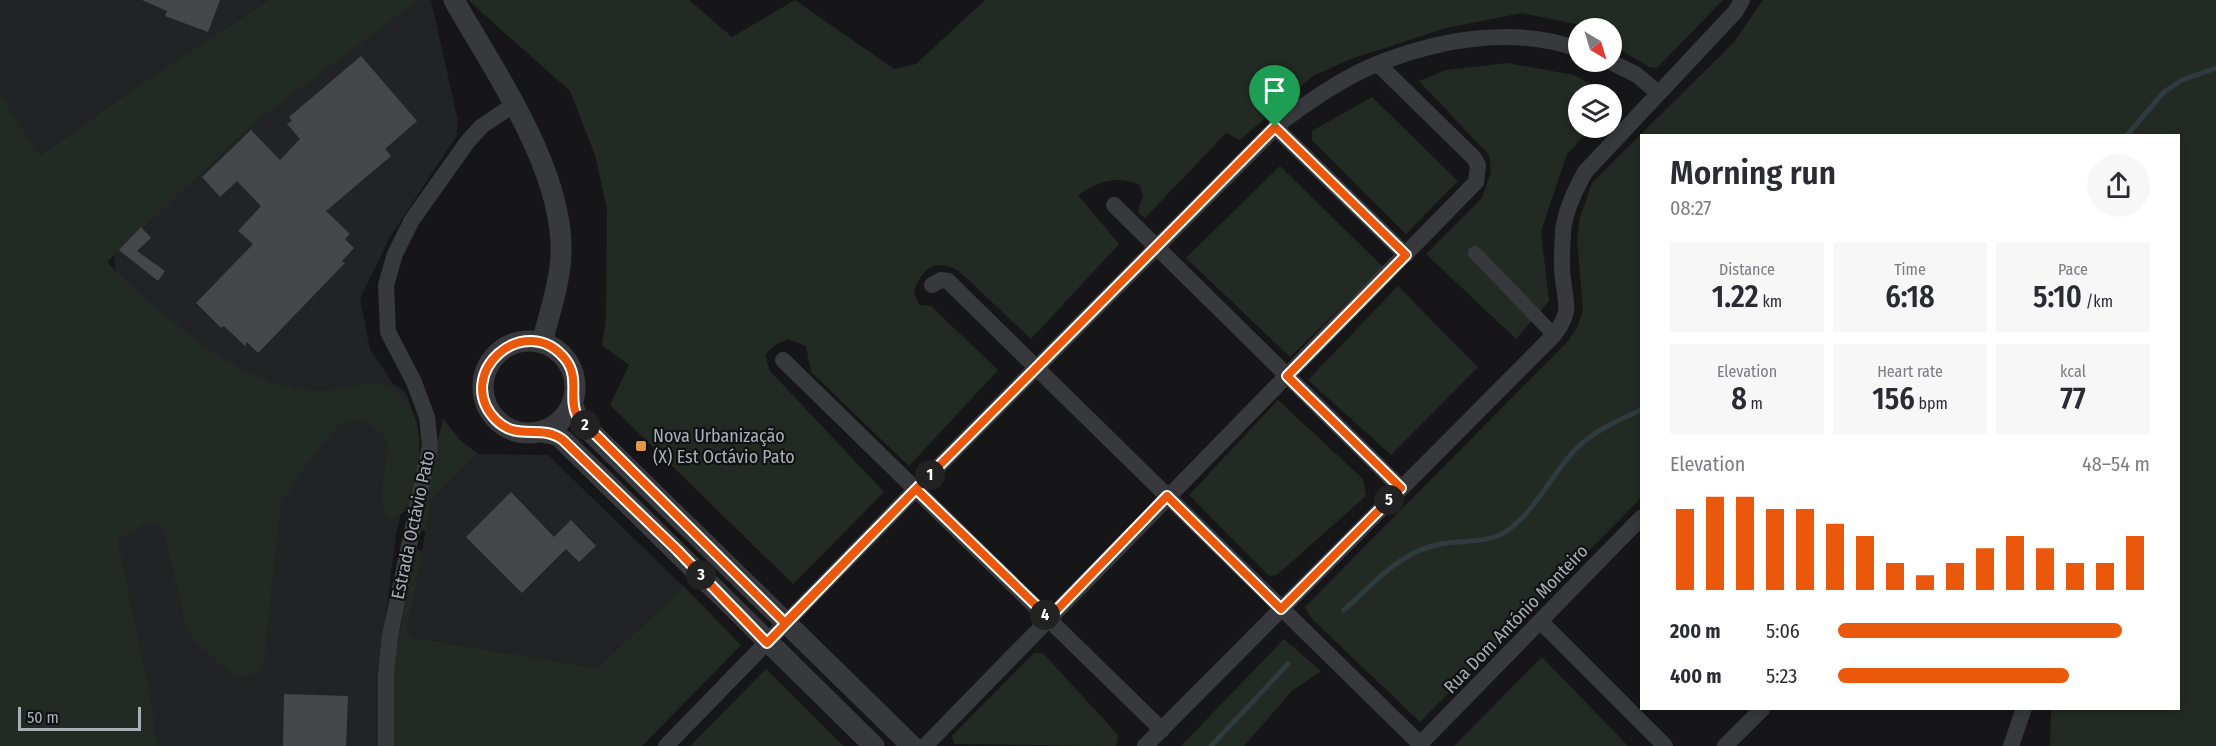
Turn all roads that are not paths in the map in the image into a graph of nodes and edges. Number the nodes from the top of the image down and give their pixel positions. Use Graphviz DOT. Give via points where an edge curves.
graph roads {
  1 [pos="454,0"];
  2 [pos="1742,0"];
  3 [pos="1568,45"];
  4 [pos="1378,64"];
  5 [pos="1622,68"];
  6 [pos="1657,92"];
  7 [pos="513,105"];
  8 [pos="1275,127"];
  9 [pos="1114,205"];
  10 [pos="1156,249"];
  11 [pos="1475,253"];
  12 [pos="1406,255"];
  13 [pos="932,285"];
  14 [pos="1554,335"];
  15 [pos="542,343"];
  16 [pos="783,360"];
  17 [pos="1036,367"];
  18 [pos="1287,376"];
  19 [pos="572,404"];
  20 [pos="542,432"];
  21 [pos="1401,488"];
  22 [pos="916,489"];
  23 [pos="1167,496"];
  24 [pos="1640,519"];
  25 [pos="1281,609"];
  26 [pos="1049,618"];
  27 [pos="1541,622"];
  28 [pos="785,623"];
  29 [pos="767,643"];
  30 [pos="1761,710"];
  31 [pos="2022,714"];
  32 [pos="1161,730"];
  33 [pos="1420,745"];
  34 [pos="386,746"];
  35 [pos="666,746"];
  36 [pos="874,746"];
  37 [pos="912,746"];
  38 [pos="925,746"];
  39 [pos="1145,746"];
  40 [pos="1665,746"];
  41 [pos="1725,746"];
  42 [pos="2011,746"];
  43 [pos="2023,746"];
  1 -- 7 [label="street"];
  2 -- 6 [label="street" via="1736,11"];
  3 -- 4 [label="street" via="1554,40 1492,37 1454,42"];
  4 -- 8 [label="street" via="1321,94"];
  4 -- 12 [label="street" via="1478,165 1476,183"];
  5 -- 6 [label="street"];
  6 -- 14 [label="street" via="1585,172 1573,195 1563,230 1567,312"];
  7 -- 15 [label="street" via="550,183 560,222 561,254"];
  7 -- 34 [label="street, Estrada Octávio Pato" via="468,141 412,220 395,254 386,285 388,332 427,417 430,446 390,636"];
  8 -- 10 [label="street"];
  8 -- 12 [label="street"];
  9 -- 10 [label="street"];
  10 -- 17 [label="street"];
  10 -- 18 [label="street"];
  11 -- 14 [label="street"];
  12 -- 18 [label="street"];
  13 -- 17 [label="street" via="948,281"];
  14 -- 21 [label="street"];
  15 -- 19 [label="street" via="568,362 575,383"];
  15 -- 20 [label="street" via="521,342 502,350 488,365 483,384 486,405 497,421 523,433"];
  16 -- 22 [label="street"];
  17 -- 22 [label="street"];
  17 -- 23 [label="street"];
  18 -- 21 [label="street"];
  18 -- 23 [label="street"];
  19 -- 20 [label="street" via="559,422"];
  19 -- 28 [label="street" via="591,432"];
  20 -- 29 [label="street" via="563,440"];
  21 -- 25 [label="street"];
  22 -- 26 [label="street"];
  22 -- 28 [label="street"];
  23 -- 25 [label="street"];
  23 -- 26 [label="street"];
  24 -- 27 [label="street, Rua Dom António Monteiro"];
  25 -- 32 [label="street"];
  25 -- 33 [label="street"];
  26 -- 32 [label="street"];
  26 -- 38 [label="street"];
  27 -- 33 [label="street, Rua Dom António Monteiro"];
  27 -- 40 [label="street"];
  28 -- 29 [label="street"];
  28 -- 37 [label="street"];
  29 -- 35 [label="street"];
  29 -- 36 [label="street"];
  30 -- 41 [label="street"];
  31 -- 42 [label="street"];
  31 -- 43 [label="street"];
  32 -- 39 [label="street"];
}
